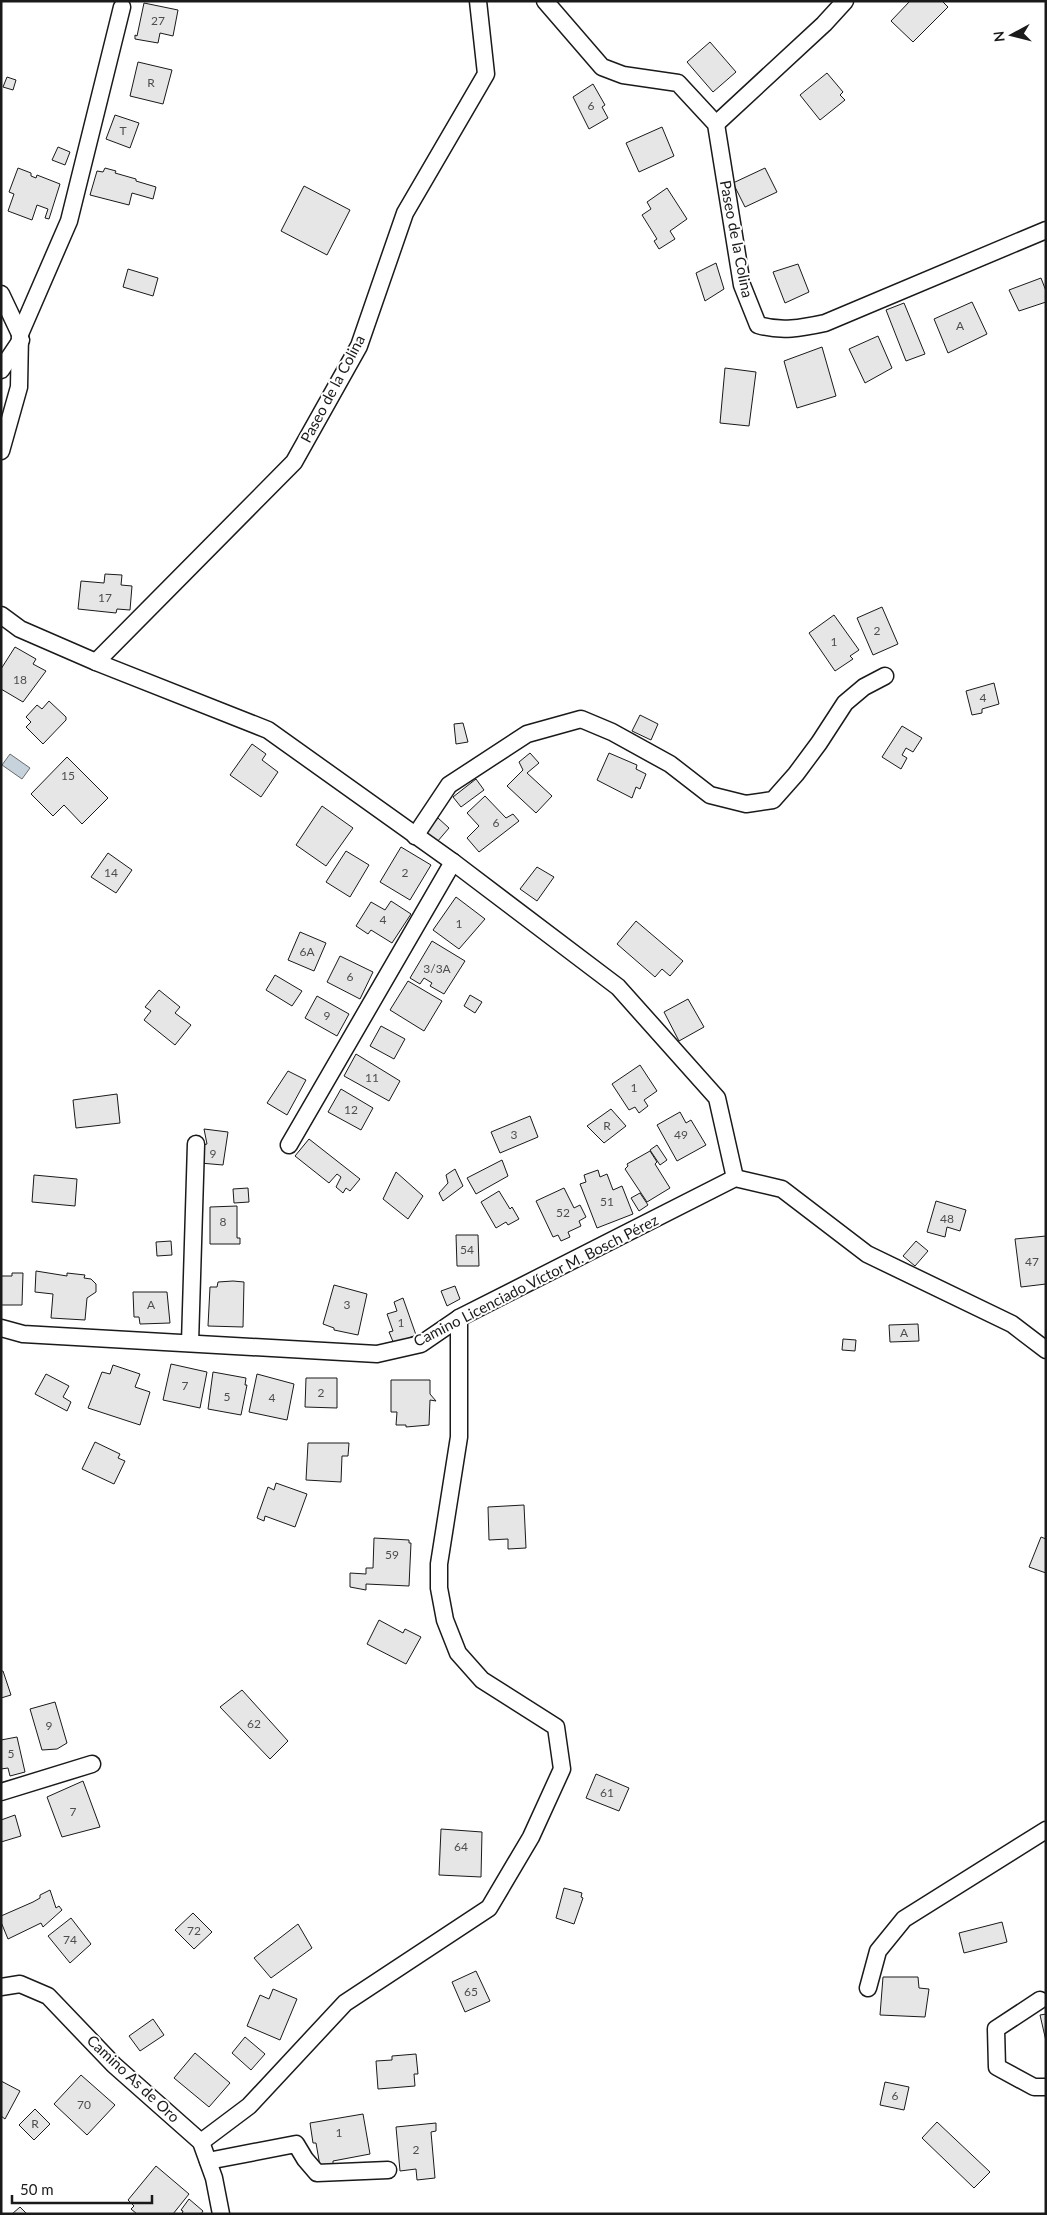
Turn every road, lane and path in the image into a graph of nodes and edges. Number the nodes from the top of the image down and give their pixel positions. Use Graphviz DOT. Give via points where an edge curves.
graph roads {
  1 [pos="478,1"];
  2 [pos="546,1"];
  3 [pos="845,1"];
  4 [pos="122,8"];
  5 [pos="716,124"];
  6 [pos="1046,230"];
  7 [pos="1,294"];
  8 [pos="20,337"];
  9 [pos="1,370"];
  10 [pos="1,451"];
  11 [pos="1,615"];
  12 [pos="96,662"];
  13 [pos="885,676"];
  14 [pos="415,836"];
  15 [pos="453,862"];
  16 [pos="196,1144"];
  17 [pos="289,1145"];
  18 [pos="735,1178"];
  19 [pos="459,1318"];
  20 [pos="1,1328"];
  21 [pos="190,1343"];
  22 [pos="1046,1350"];
  23 [pos="92,1764"];
  24 [pos="1,1792"];
  25 [pos="1046,1830"];
  26 [pos="1,1987"];
  27 [pos="868,1988"];
  28 [pos="1040,2000"];
  29 [pos="1046,2087"];
  30 [pos="202,2142"];
  31 [pos="208,2161"];
  32 [pos="388,2170"];
  33 [pos="221,2214"];
  1 -- 12 [label="street, Paseo de la Colina" via="486,74 405,213 359,346 294,462"];
  2 -- 5 [label="street" via="602,67 622,74 678,83"];
  3 -- 5 [label="street"];
  4 -- 8 [label="street" via="69,222"];
  5 -- 6 [label="street, Paseo de la Colina" via="742,285 758,325 772,330 825,323"];
  7 -- 8 [label="street"];
  8 -- 9 [label="street"];
  8 -- 10 [label="street" via="18,387"];
  11 -- 12 [label="street" via="20,629"];
  12 -- 14 [label="street" via="268,730"];
  13 -- 14 [label="street" via="864,687 845,703 820,743 773,800 746,804 710,795 670,764 612,732 580,719 527,734 449,785"];
  14 -- 15 [label="street"];
  15 -- 17 [label="street"];
  15 -- 18 [label="street" via="618,987 717,1098"];
  16 -- 21 [label="street"];
  18 -- 19 [label="street, Camino Licenciado Víctor M. Bosch Pérez"];
  18 -- 22 [label="street" via="782,1189 867,1254 1012,1324"];
  19 -- 21 [label="street, Camino Licenciado Víctor M. Bosch Pérez" via="421,1344 377,1354"];
  19 -- 30 [label="street" via="459,1438 439,1564 439,1588 445,1620 458,1653 482,1680 556,1727 562,1770 531,1837 489,1908 345,2003 249,2106"];
  20 -- 21 [label="street, Camino Licenciado Víctor M. Bosch Pérez" via="23,1334"];
  23 -- 24 [label="street"];
  25 -- 27 [label="street" via="904,1919 878,1951"];
  26 -- 30 [label="street, Camino As de Oro" via="20,1984 48,1996 114,2065"];
  28 -- 29 [label="street" via="996,2029 997,2067 1034,2087"];
  30 -- 31 [label="street"];
  31 -- 32 [label="street" via="296,2144 317,2173"];
  31 -- 33 [label="street"];
}
